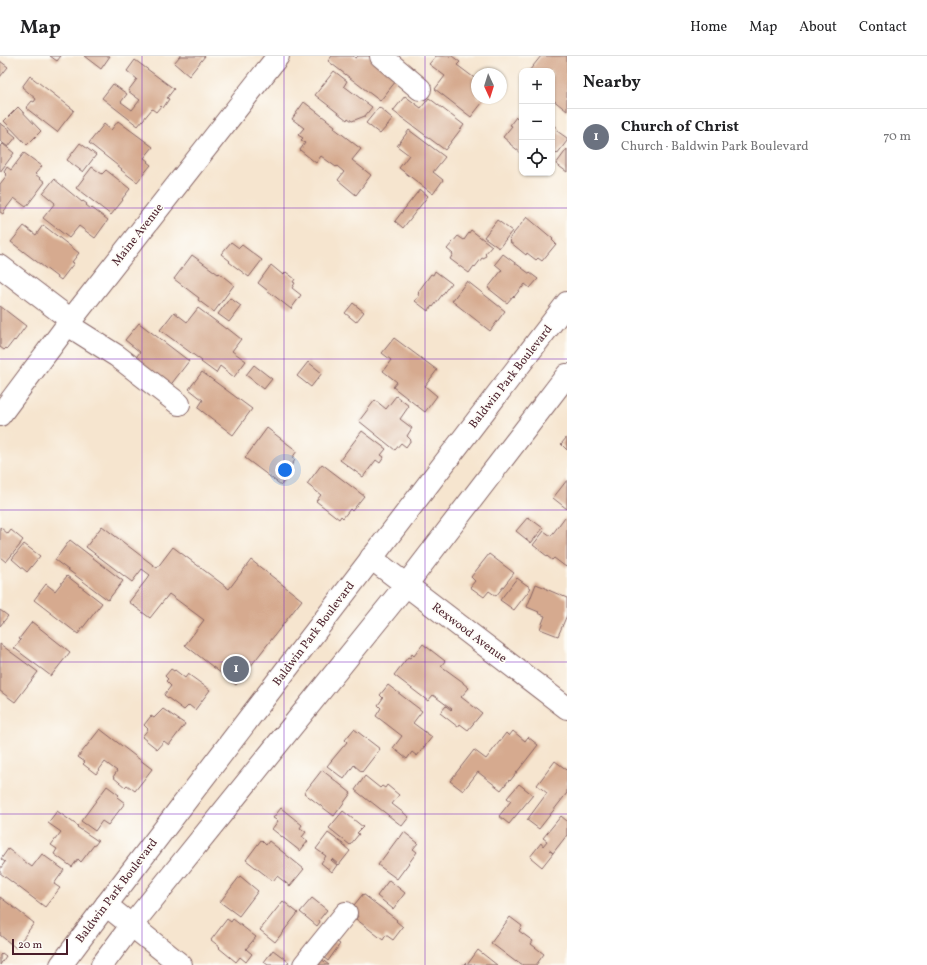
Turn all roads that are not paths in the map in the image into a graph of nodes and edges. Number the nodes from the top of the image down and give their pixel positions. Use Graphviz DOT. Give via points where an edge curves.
graph roads {
  1 [pos="278,56"];
  2 [pos="381,56"];
  3 [pos="420,89"];
  4 [pos="0,266"];
  5 [pos="567,303"];
  6 [pos="69,322"];
  7 [pos="567,375"];
  8 [pos="179,404"];
  9 [pos="0,415"];
  10 [pos="371,558"];
  11 [pos="406,585"];
  12 [pos="567,708"];
  13 [pos="106,906"];
  14 [pos="346,913"];
  15 [pos="131,926"];
  16 [pos="61,965"];
  17 [pos="102,965"];
  18 [pos="181,965"];
  19 [pos="304,965"];
  1 -- 6 [label="main road, Maine Avenue"];
  2 -- 3 [label="main road"];
  4 -- 6 [label="main road"];
  5 -- 10 [label="main road, Baldwin Park Boulevard"];
  6 -- 8 [label="main road"];
  6 -- 9 [label="main road, Maine Avenue"];
  7 -- 11 [label="main road"];
  10 -- 11 [label="main road, Rexwood Avenue"];
  10 -- 13 [label="main road, Baldwin Park Boulevard"];
  11 -- 12 [label="main road, Rexwood Avenue"];
  11 -- 15 [label="main road"];
  13 -- 15 [label="main road"];
  13 -- 16 [label="main road, Baldwin Park Boulevard"];
  14 -- 19 [label="main road"];
  15 -- 17 [label="main road"];
  15 -- 18 [label="main road"];
}
